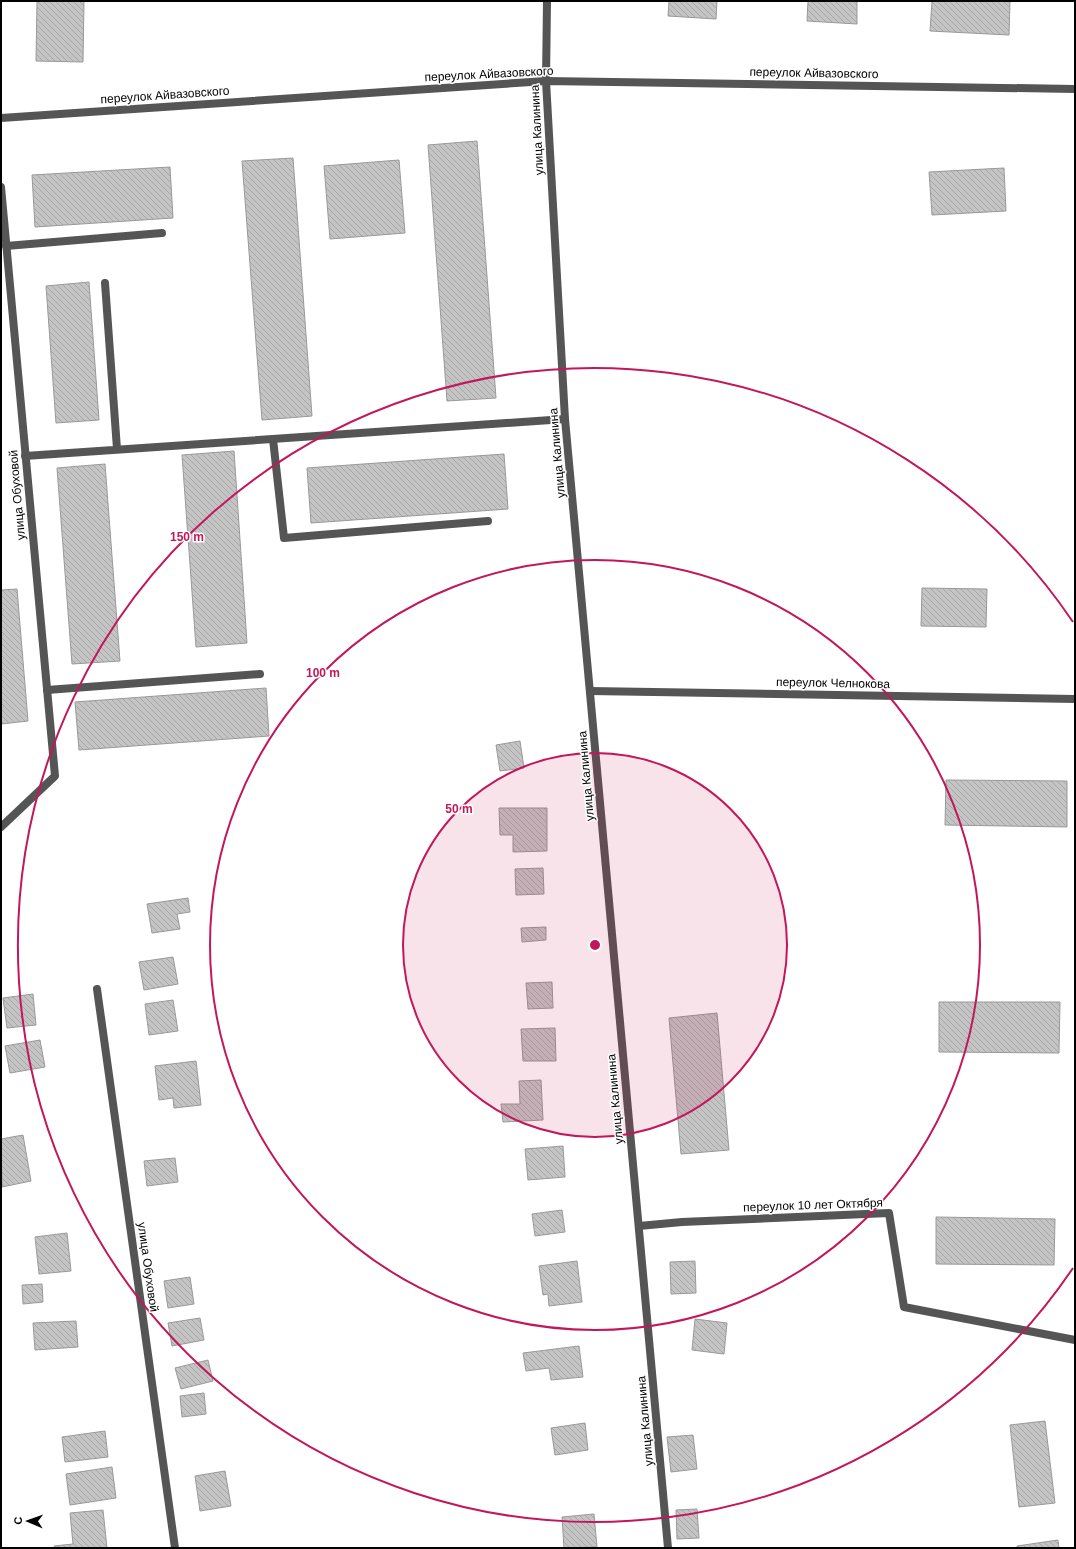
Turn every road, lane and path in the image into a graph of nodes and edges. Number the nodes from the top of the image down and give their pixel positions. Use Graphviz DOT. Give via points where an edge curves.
graph roads {
  1 [pos="547,1"];
  2 [pos="546,81"];
  3 [pos="1075,90"];
  4 [pos="1,118"];
  5 [pos="1,187"];
  6 [pos="162,232"];
  7 [pos="6,246"];
  8 [pos="105,283"];
  9 [pos="565,419"];
  10 [pos="273,439"];
  11 [pos="117,449"];
  12 [pos="25,456"];
  13 [pos="488,521"];
  14 [pos="260,674"];
  15 [pos="47,690"];
  16 [pos="590,691"];
  17 [pos="1075,699"];
  18 [pos="1,826"];
  19 [pos="97,988"];
  20 [pos="639,1226"];
  21 [pos="1075,1340"];
  22 [pos="175,1548"];
  23 [pos="668,1548"];
  1 -- 2 [label="street, улица Калинина"];
  2 -- 3 [label="street, переулок Айвазовского"];
  2 -- 4 [label="street, переулок Айвазовского"];
  2 -- 9 [label="street, улица Калинина"];
  5 -- 7 [label="street, улица Обуховой"];
  6 -- 7 [label="street"];
  7 -- 12 [label="street, улица Обуховой"];
  8 -- 11 [label="street"];
  9 -- 10 [label="street"];
  9 -- 16 [label="street, улица Калинина"];
  10 -- 11 [label="street"];
  10 -- 13 [label="street" via="284,538"];
  11 -- 12 [label="street"];
  12 -- 15 [label="street, улица Обуховой"];
  14 -- 15 [label="street"];
  15 -- 18 [label="street, улица Обуховой" via="55,776"];
  16 -- 17 [label="street, переулок Челнокова"];
  16 -- 20 [label="street, улица Калинина"];
  19 -- 22 [label="street, улица Обуховой"];
  20 -- 21 [label="street, переулок 10 лет Октября" via="889,1214 904,1307"];
  20 -- 23 [label="street, улица Калинина"];
}
